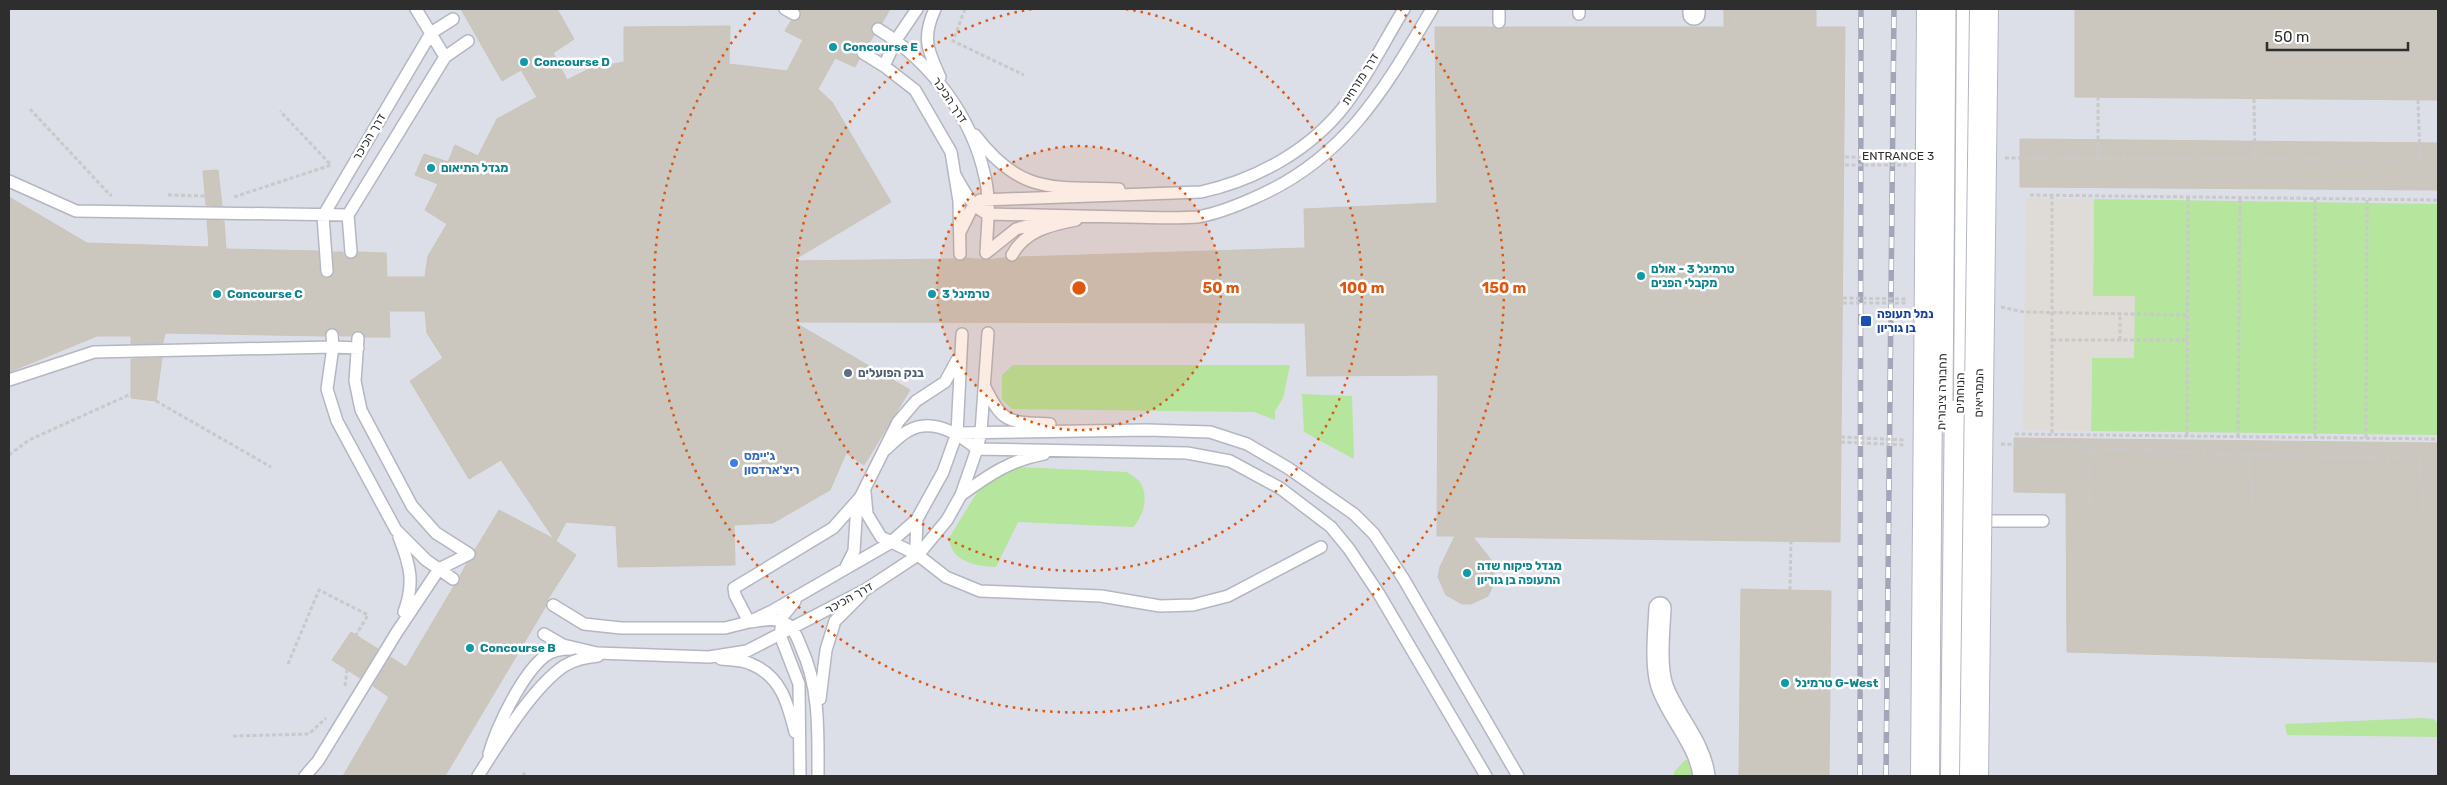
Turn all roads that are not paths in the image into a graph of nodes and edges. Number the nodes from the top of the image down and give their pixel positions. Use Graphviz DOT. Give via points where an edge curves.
graph roads {
  1 [pos="416,9"];
  2 [pos="916,9"];
  3 [pos="935,9"];
  4 [pos="1404,9"];
  5 [pos="1432,9"];
  6 [pos="1499,9"];
  7 [pos="1922,9"];
  8 [pos="1931,9"];
  9 [pos="1946,9"];
  10 [pos="1963,9"];
  11 [pos="1984,9"];
  12 [pos="452,19"];
  13 [pos="1499,22"];
  14 [pos="878,29"];
  15 [pos="431,34"];
  16 [pos="468,40"];
  17 [pos="896,40"];
  18 [pos="863,53"];
  19 [pos="445,58"];
  20 [pos="884,66"];
  21 [pos="948,97"];
  22 [pos="968,125"];
  23 [pos="1937,162"];
  24 [pos="955,175"];
  25 [pos="9,181"];
  26 [pos="1201,192"];
  27 [pos="987,200"];
  28 [pos="975,204"];
  29 [pos="988,214"];
  30 [pos="348,215"];
  31 [pos="323,216"];
  32 [pos="1098,217"];
  33 [pos="960,232"];
  34 [pos="351,252"];
  35 [pos="960,254"];
  36 [pos="1012,255"];
  37 [pos="327,271"];
  38 [pos="988,333"];
  39 [pos="962,334"];
  40 [pos="332,341"];
  41 [pos="960,354"];
  42 [pos="9,380"];
  43 [pos="985,387"];
  44 [pos="1147,430"];
  45 [pos="981,432"];
  46 [pos="957,433"];
  47 [pos="886,449"];
  48 [pos="977,449"];
  49 [pos="1073,450"];
  50 [pos="865,492"];
  51 [pos="962,495"];
  52 [pos="917,519"];
  53 [pos="1959,520"];
  54 [pos="2043,521"];
  55 [pos="396,530"];
  56 [pos="890,543"];
  57 [pos="1321,547"];
  58 [pos="918,555"];
  59 [pos="439,569"];
  60 [pos="844,570"];
  61 [pos="453,579"];
  62 [pos="813,588"];
  63 [pos="865,590"];
  64 [pos="553,605"];
  65 [pos="1660,608"];
  66 [pos="749,622"];
  67 [pos="782,622"];
  68 [pos="793,629"];
  69 [pos="396,632"];
  70 [pos="544,634"];
  71 [pos="780,635"];
  72 [pos="580,649"];
  73 [pos="622,654"];
  74 [pos="709,657"];
  75 [pos="1957,700"];
  76 [pos="818,718"];
  77 [pos="800,752"];
  78 [pos="487,762"];
  79 [pos="305,776"];
  80 [pos="478,776"];
  81 [pos="800,776"];
  82 [pos="818,776"];
  83 [pos="1486,776"];
  84 [pos="1518,776"];
  85 [pos="1704,776"];
  86 [pos="1919,776"];
  87 [pos="1925,776"];
  88 [pos="1939,776"];
  89 [pos="1955,776"];
  90 [pos="1974,776"];
  91 [pos="1986,776"];
  1 -- 15 [label="lane"];
  2 -- 17 [label="lane"];
  3 -- 21 [label="lane" via="927,26 927,42"];
  4 -- 26 [label="lane, דרך מזרחית" via="1346,104 1309,142 1266,169 1226,187"];
  5 -- 32 [label="lane" via="1366,112 1337,145 1304,171 1233,207 1198,216"];
  6 -- 13 [label="lane"];
  7 -- 86 [label="street"];
  8 -- 23 [label="street, bridge"];
  9 -- 23 [label="street, תחבורה ציבורית, bridge"];
  10 -- 53 [label="street, הנוחתים"];
  11 -- 90 [label="street, הממריאים, bridge"];
  12 -- 15 [label="lane, דרך הכיכר"];
  14 -- 17 [label="lane, דרך הכיכר"];
  15 -- 19 [label="lane"];
  15 -- 31 [label="lane, דרך הכיכר"];
  16 -- 19 [label="lane, דרך הכיכר"];
  17 -- 20 [label="lane"];
  17 -- 21 [label="lane, דרך הכיכר" via="928,68"];
  18 -- 20 [label="lane, דרך הכיכר"];
  19 -- 30 [label="lane, דרך הכיכר"];
  20 -- 24 [label="lane, דרך הכיכר" via="915,90 951,152"];
  21 -- 22 [label="lane, דרך הכיכר"];
  22 -- 26 [label="lane" via="988,152 1006,169 1044,186"];
  22 -- 27 [label="lane, דרך הכיכר" via="985,178"];
  23 -- 87 [label="street, bridge" via="1928,446"];
  23 -- 88 [label="street, תחבורה ציבורית, bridge" via="1943,299"];
  24 -- 28 [label="lane"];
  24 -- 33 [label="lane, דרך הכיכר"];
  25 -- 31 [label="lane" via="76,211"];
  26 -- 27 [label="lane"];
  27 -- 28 [label="lane"];
  27 -- 29 [label="lane, דרך הכיכר"];
  28 -- 29 [label="lane"];
  28 -- 33 [label="lane"];
  29 -- 32 [label="lane"];
  29 -- 32 [label="lane, דרך הכיכר" via="986,253 1016,230 1044,220"];
  30 -- 31 [label="lane"];
  30 -- 34 [label="lane"];
  31 -- 37 [label="lane"];
  32 -- 36 [label="lane" via="1033,232 1018,244"];
  33 -- 35 [label="lane, דרך הכיכר"];
  38 -- 43 [label="lane, דרך הכיכר"];
  39 -- 41 [label="lane"];
  40 -- 42 [label="lane" via="94,352"];
  40 -- 55 [label="lane" via="327,389 337,421"];
  40 -- 59 [label="lane" via="358,343 355,381 361,410 408,497 436,533 470,554"];
  41 -- 46 [label="lane"];
  41 -- 47 [label="lane" via="945,382 916,401 898,422"];
  43 -- 44 [label="lane" via="1000,414 1011,421"];
  43 -- 45 [label="lane, דרך הכיכר"];
  44 -- 45 [label="lane"];
  44 -- 84 [label="lane" via="1210,432 1247,444 1354,514 1374,534 1403,578"];
  45 -- 46 [label="lane"];
  45 -- 48 [label="lane, דרך הכיכר"];
  46 -- 47 [label="lane" via="923,426 908,430"];
  46 -- 48 [label="lane"];
  46 -- 52 [label="lane" via="943,472"];
  47 -- 50 [label="lane"];
  48 -- 49 [label="lane"];
  48 -- 51 [label="lane, דרך הכיכר"];
  49 -- 51 [label="lane" via="1016,460"];
  49 -- 83 [label="lane" via="1187,453 1230,461 1280,488 1330,527 1379,594"];
  50 -- 56 [label="lane" via="872,526"];
  50 -- 60 [label="lane" via="855,512 854,551"];
  50 -- 66 [label="lane" via="833,528 734,588"];
  51 -- 58 [label="lane, דרך הכיכר" via="947,520"];
  52 -- 56 [label="lane"];
  52 -- 58 [label="lane"];
  53 -- 54 [label="lane"];
  53 -- 75 [label="street, הנוחתים"];
  55 -- 59 [label="lane"];
  55 -- 69 [label="lane" via="409,563 411,580 408,600"];
  56 -- 58 [label="lane"];
  56 -- 60 [label="lane"];
  57 -- 58 [label="lane" via="1228,596 1193,605 1160,606 1101,596 980,591 946,577"];
  58 -- 63 [label="lane, דרך הכיכר"];
  59 -- 61 [label="lane"];
  59 -- 69 [label="lane"];
  60 -- 62 [label="lane"];
  62 -- 66 [label="lane"];
  62 -- 67 [label="lane" via="790,606"];
  63 -- 68 [label="lane, דרך הכיכר"];
  63 -- 76 [label="lane" via="835,621 826,650"];
  64 -- 66 [label="lane" via="584,624 621,628 725,628"];
  65 -- 85 [label="street" via="1661,684 1677,719 1702,760"];
  66 -- 67 [label="lane" via="773,619"];
  67 -- 68 [label="lane"];
  67 -- 71 [label="lane"];
  68 -- 71 [label="lane, דרך הכיכר"];
  68 -- 76 [label="lane" via="810,666"];
  69 -- 79 [label="lane" via="318,761"];
  70 -- 72 [label="lane, דרך הכיכר" via="563,645"];
  71 -- 74 [label="lane, דרך הכיכר" via="747,651"];
  71 -- 77 [label="lane" via="799,684"];
  72 -- 73 [label="lane, דרך הכיכר"];
  72 -- 78 [label="lane" via="557,650 545,655 530,672 496,731"];
  73 -- 74 [label="lane, דרך הכיכר"];
  73 -- 78 [label="lane" via="586,658 566,665 548,679"];
  74 -- 77 [label="lane" via="751,663 777,683 787,698"];
  75 -- 89 [label="street, הנוחתים"];
  75 -- 91 [label="lane"];
  76 -- 82 [label="lane"];
  77 -- 81 [label="lane"];
  78 -- 80 [label="lane"];
}
